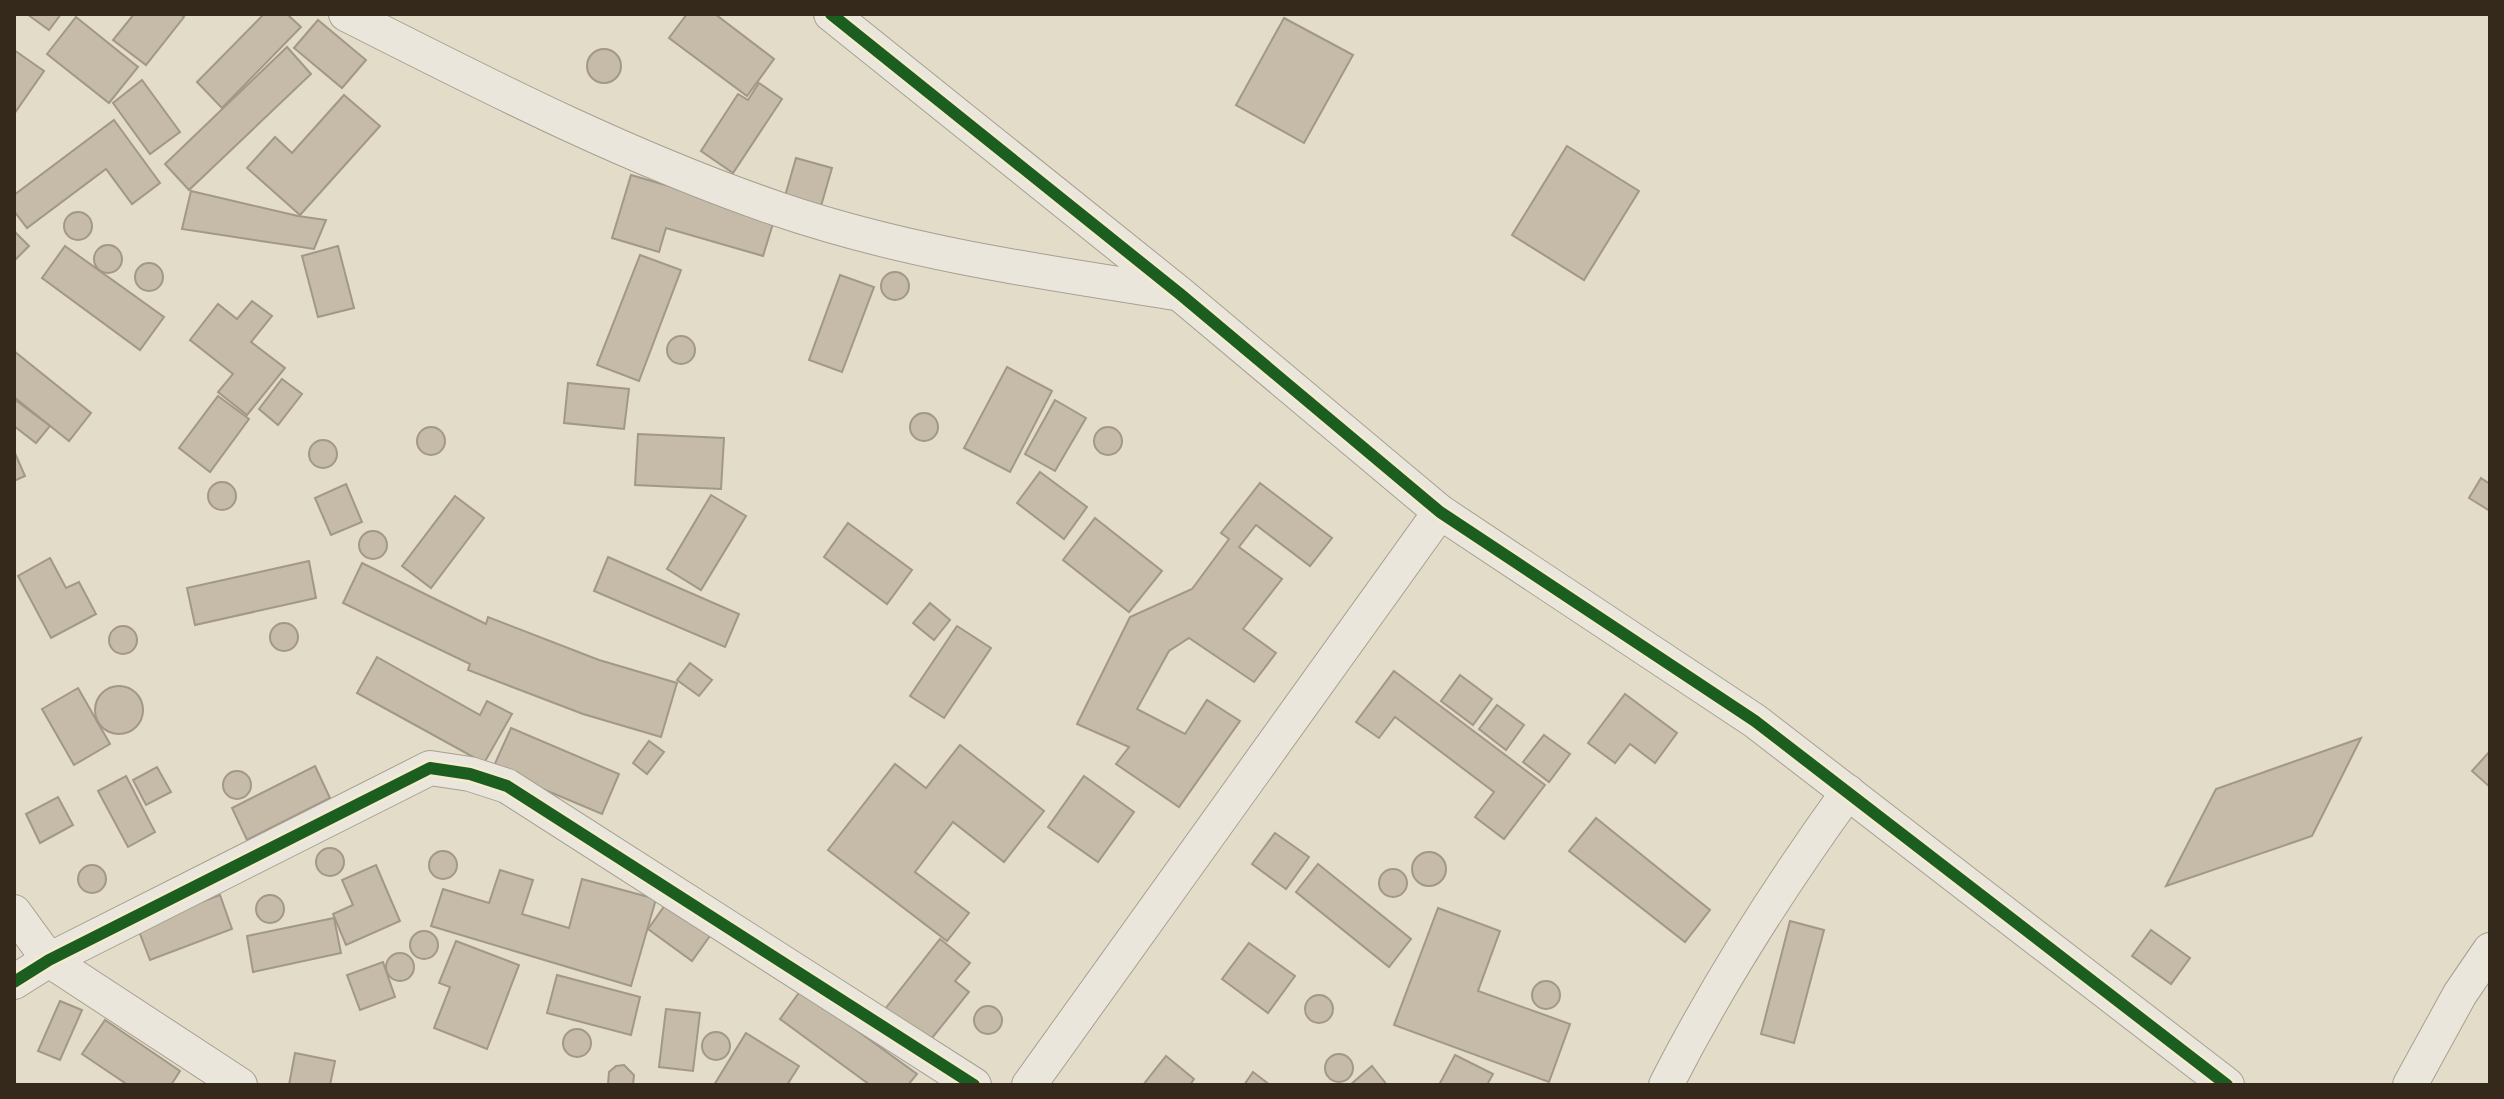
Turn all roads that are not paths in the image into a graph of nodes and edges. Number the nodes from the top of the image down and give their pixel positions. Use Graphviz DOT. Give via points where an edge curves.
graph roads {
  1 [pos="346,14"];
  2 [pos="831,14"];
  3 [pos="1180,294"];
  4 [pos="1440,512"];
  5 [pos="1848,792"];
  6 [pos="14,912"];
  7 [pos="2490,950"];
  8 [pos="49,960"];
  9 [pos="14,982"];
  10 [pos="2212,1080"];
  11 [pos="240,1085"];
  12 [pos="974,1085"];
  13 [pos="1029,1085"];
  14 [pos="1666,1085"];
  15 [pos="2410,1085"];
  1 -- 3 [label="street" via="519,101 779,209 967,260"];
  2 -- 3 [label="street"];
  3 -- 4 [label="street"];
  4 -- 5 [label="street" via="1755,721"];
  4 -- 13 [label="street"];
  5 -- 10 [label="street"];
  5 -- 14 [label="street" via="1776,892"];
  6 -- 8 [label="street"];
  7 -- 15 [label="street"];
  8 -- 9 [label="street"];
  8 -- 11 [label="street"];
  8 -- 12 [label="street" via="430,768 507,786"];
}
